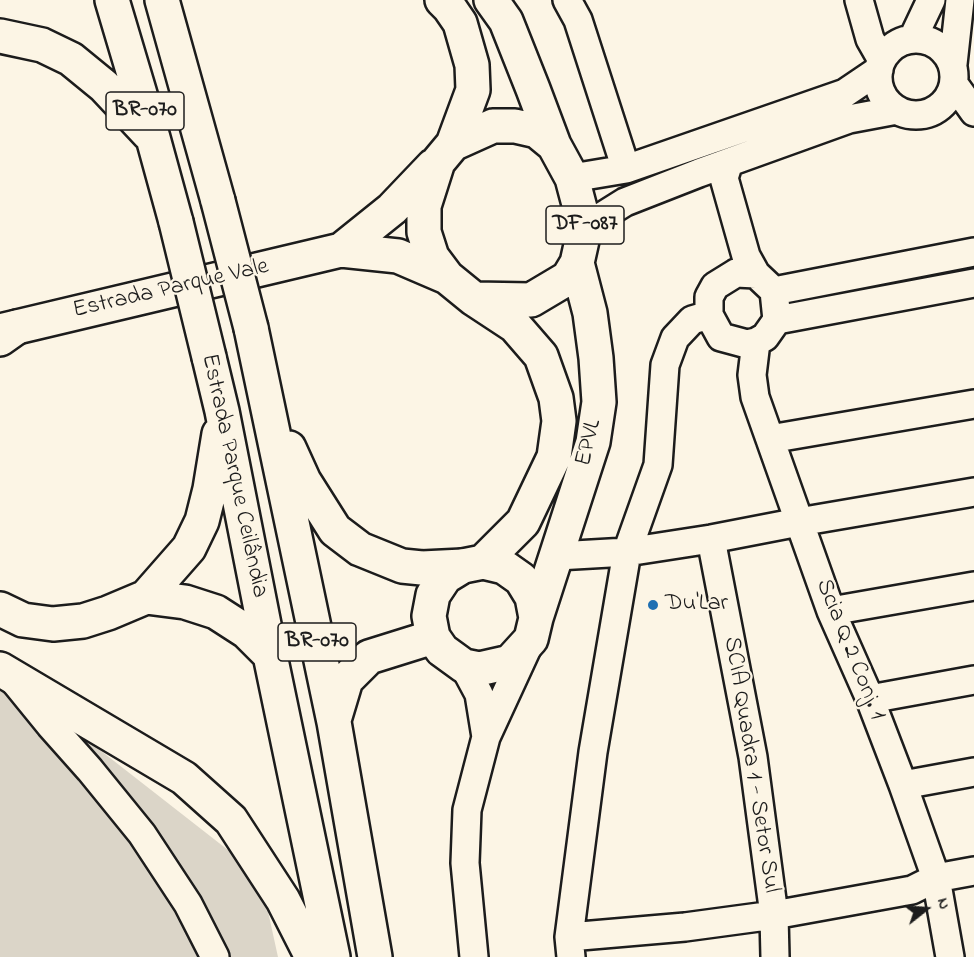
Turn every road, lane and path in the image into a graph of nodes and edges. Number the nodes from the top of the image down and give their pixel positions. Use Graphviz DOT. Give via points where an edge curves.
graph roads {
  1 [pos="112,0"];
  2 [pos="162,0"];
  3 [pos="181,0"];
  4 [pos="442,0"];
  5 [pos="491,0"];
  6 [pos="567,0"];
  7 [pos="931,0"];
  8 [pos="960,0"];
  9 [pos="860,2"];
  10 [pos="0,36"];
  11 [pos="177,50"];
  12 [pos="892,53"];
  13 [pos="953,74"];
  14 [pos="897,110"];
  15 [pos="974,112"];
  16 [pos="153,138"];
  17 [pos="554,146"];
  18 [pos="445,153"];
  19 [pos="729,162"];
  20 [pos="626,169"];
  21 [pos="699,173"];
  22 [pos="572,178"];
  23 [pos="585,227"];
  24 [pos="341,250"];
  25 [pos="974,252"];
  26 [pos="577,263"];
  27 [pos="447,277"];
  28 [pos="755,280"];
  29 [pos="974,283"];
  30 [pos="474,299"];
  31 [pos="709,315"];
  32 [pos="777,320"];
  33 [pos="4,330"];
  34 [pos="756,342"];
  35 [pos="265,396"];
  36 [pos="974,404"];
  37 [pos="222,411"];
  38 [pos="770,439"];
  39 [pos="974,492"];
  40 [pos="799,522"];
  41 [pos="711,539"];
  42 [pos="627,552"];
  43 [pos="557,556"];
  44 [pos="473,564"];
  45 [pos="974,586"];
  46 [pos="146,597"];
  47 [pos="0,609"];
  48 [pos="831,611"];
  49 [pos="533,628"];
  50 [pos="433,637"];
  51 [pos="270,655"];
  52 [pos="464,666"];
  53 [pos="3,670"];
  54 [pos="974,680"];
  55 [pos="870,699"];
  56 [pos="334,722"];
  57 [pos="486,737"];
  58 [pos="974,772"];
  59 [pos="903,785"];
  60 [pos="974,871"];
  61 [pos="936,878"];
  62 [pos="774,915"];
  63 [pos="570,947"];
  64 [pos="215,957"];
  65 [pos="312,957"];
  66 [pos="333,957"];
  67 [pos="375,957"];
  68 [pos="474,957"];
  69 [pos="775,957"];
  70 [pos="950,957"];
  1 -- 16 [label="main road, Estrada Parque Ceilândia / BR-070"];
  2 -- 11 [label="main road, Estrada Parque Ceilândia / BR-070"];
  3 -- 11 [label="main road"];
  4 -- 18 [label="main road" via="460,23 472,64 473,90"];
  5 -- 17 [label="main road" via="506,21"];
  6 -- 20 [label="street" via="578,20"];
  7 -- 12 [label="street"];
  8 -- 13 [label="street"];
  9 -- 12 [label="street"];
  10 -- 16 [label="main road" via="42,45 71,59 104,86"];
  11 -- 35 [label="main road, Estrada Parque Ceilândia / BR-070, bridge"];
  12 -- 13 [label="street" via="930,41 944,50"];
  12 -- 14 [label="street" via="879,86"];
  12 -- 20 [label="street" via="846,93"];
  13 -- 14 [label="street" via="951,93 932,112 914,115"];
  13 -- 15 [label="street"];
  14 -- 19 [label="street" via="849,119"];
  16 -- 37 [label="main road, Estrada Parque Ceilândia / BR-070, bridge"];
  17 -- 18 [label="main road, DF-087" via="537,131 493,126"];
  17 -- 22 [label="main road, DF-087"];
  18 -- 24 [label="main road, Estrada Parque Vale / DF-087" via="392,209"];
  18 -- 27 [label="main road, DF-087" via="423,206 424,232 432,257"];
  19 -- 21 [label="street"];
  19 -- 28 [label="street" via="724,178"];
  20 -- 22 [label="street"];
  21 -- 23 [label="street" via="625,202"];
  21 -- 28 [label="street" via="715,181 736,258"];
  22 -- 23 [label="main road, DF-087"];
  23 -- 26 [label="main road, DF-087"];
  24 -- 27 [label="main road, Estrada Parque Vale / DF-087" via="398,256"];
  24 -- 33 [label="main road, Estrada Parque Vale / DF-087"];
  25 -- 28 [label="street"];
  26 -- 30 [label="main road, DF-087" via="568,278 531,300"];
  26 -- 43 [label="main road, EPVL" via="590,314 599,402 593,442"];
  27 -- 30 [label="main road, DF-087"];
  28 -- 31 [label="street" via="715,286"];
  28 -- 32 [label="street"];
  29 -- 32 [label="street"];
  30 -- 44 [label="main road, EPVL" via="515,326 541,356 556,398 559,422 554,457 523,522"];
  31 -- 34 [label="street" via="721,337 747,344"];
  31 -- 42 [label="street" via="692,320 675,338 665,365 658,465"];
  32 -- 34 [label="street" via="765,337"];
  34 -- 38 [label="street, Scia Q 2 Conj. 1" via="752,375 755,397"];
  35 -- 44 [label="main road" via="304,481 335,530 360,549 402,566"];
  35 -- 56 [label="main road, Estrada Parque Ceilândia / BR-070"];
  36 -- 38 [label="street"];
  37 -- 46 [label="main road" via="202,521 189,548"];
  37 -- 51 [label="main road, Estrada Parque Ceilândia / BR-070"];
  38 -- 40 [label="street, Scia Q 2 Conj. 1"];
  39 -- 40 [label="street"];
  40 -- 41 [label="street"];
  40 -- 48 [label="street, Scia Q 2 Conj. 1"];
  41 -- 42 [label="street"];
  41 -- 62 [label="street, SCIA Quadra 1 - Setor Sul" via="753,757"];
  42 -- 43 [label="street"];
  42 -- 63 [label="street" via="593,752"];
  43 -- 49 [label="main road, EPVL"];
  44 -- 49 [label="main road" via="504,567 521,579 532,597"];
  44 -- 50 [label="main road" via="445,577 433,595 429,616"];
  45 -- 48 [label="street"];
  46 -- 47 [label="main road" via="83,621 53,624 23,621"];
  46 -- 51 [label="main road" via="184,602 216,612 247,632"];
  48 -- 55 [label="street, Scia Q 2 Conj. 1"];
  49 -- 52 [label="main road" via="510,662 479,669"];
  49 -- 57 [label="street"];
  50 -- 52 [label="main road" via="442,650"];
  50 -- 56 [label="main road" via="369,657 346,680"];
  51 -- 66 [label="main road, Estrada Parque Ceilândia / BR-070"];
  52 -- 57 [label="street" via="479,694"];
  53 -- 64 [label="street" via="142,834 188,904"];
  53 -- 65 [label="main road" via="184,778 231,820 283,900"];
  54 -- 55 [label="street"];
  55 -- 59 [label="street, Scia Q 2 Conj. 1"];
  56 -- 67 [label="main road, Estrada Parque Ceilândia / BR-070"];
  57 -- 68 [label="street" via="467,810 465,863"];
  58 -- 59 [label="street"];
  59 -- 61 [label="street, Scia Q 2 Conj. 1"];
  60 -- 61 [label="street"];
  61 -- 62 [label="street" via="912,890"];
  61 -- 70 [label="street, Scia Q 2 Conj. 1"];
  62 -- 63 [label="street"];
  62 -- 69 [label="street, SCIA Quadra 1 - Setor Sul"];
}
